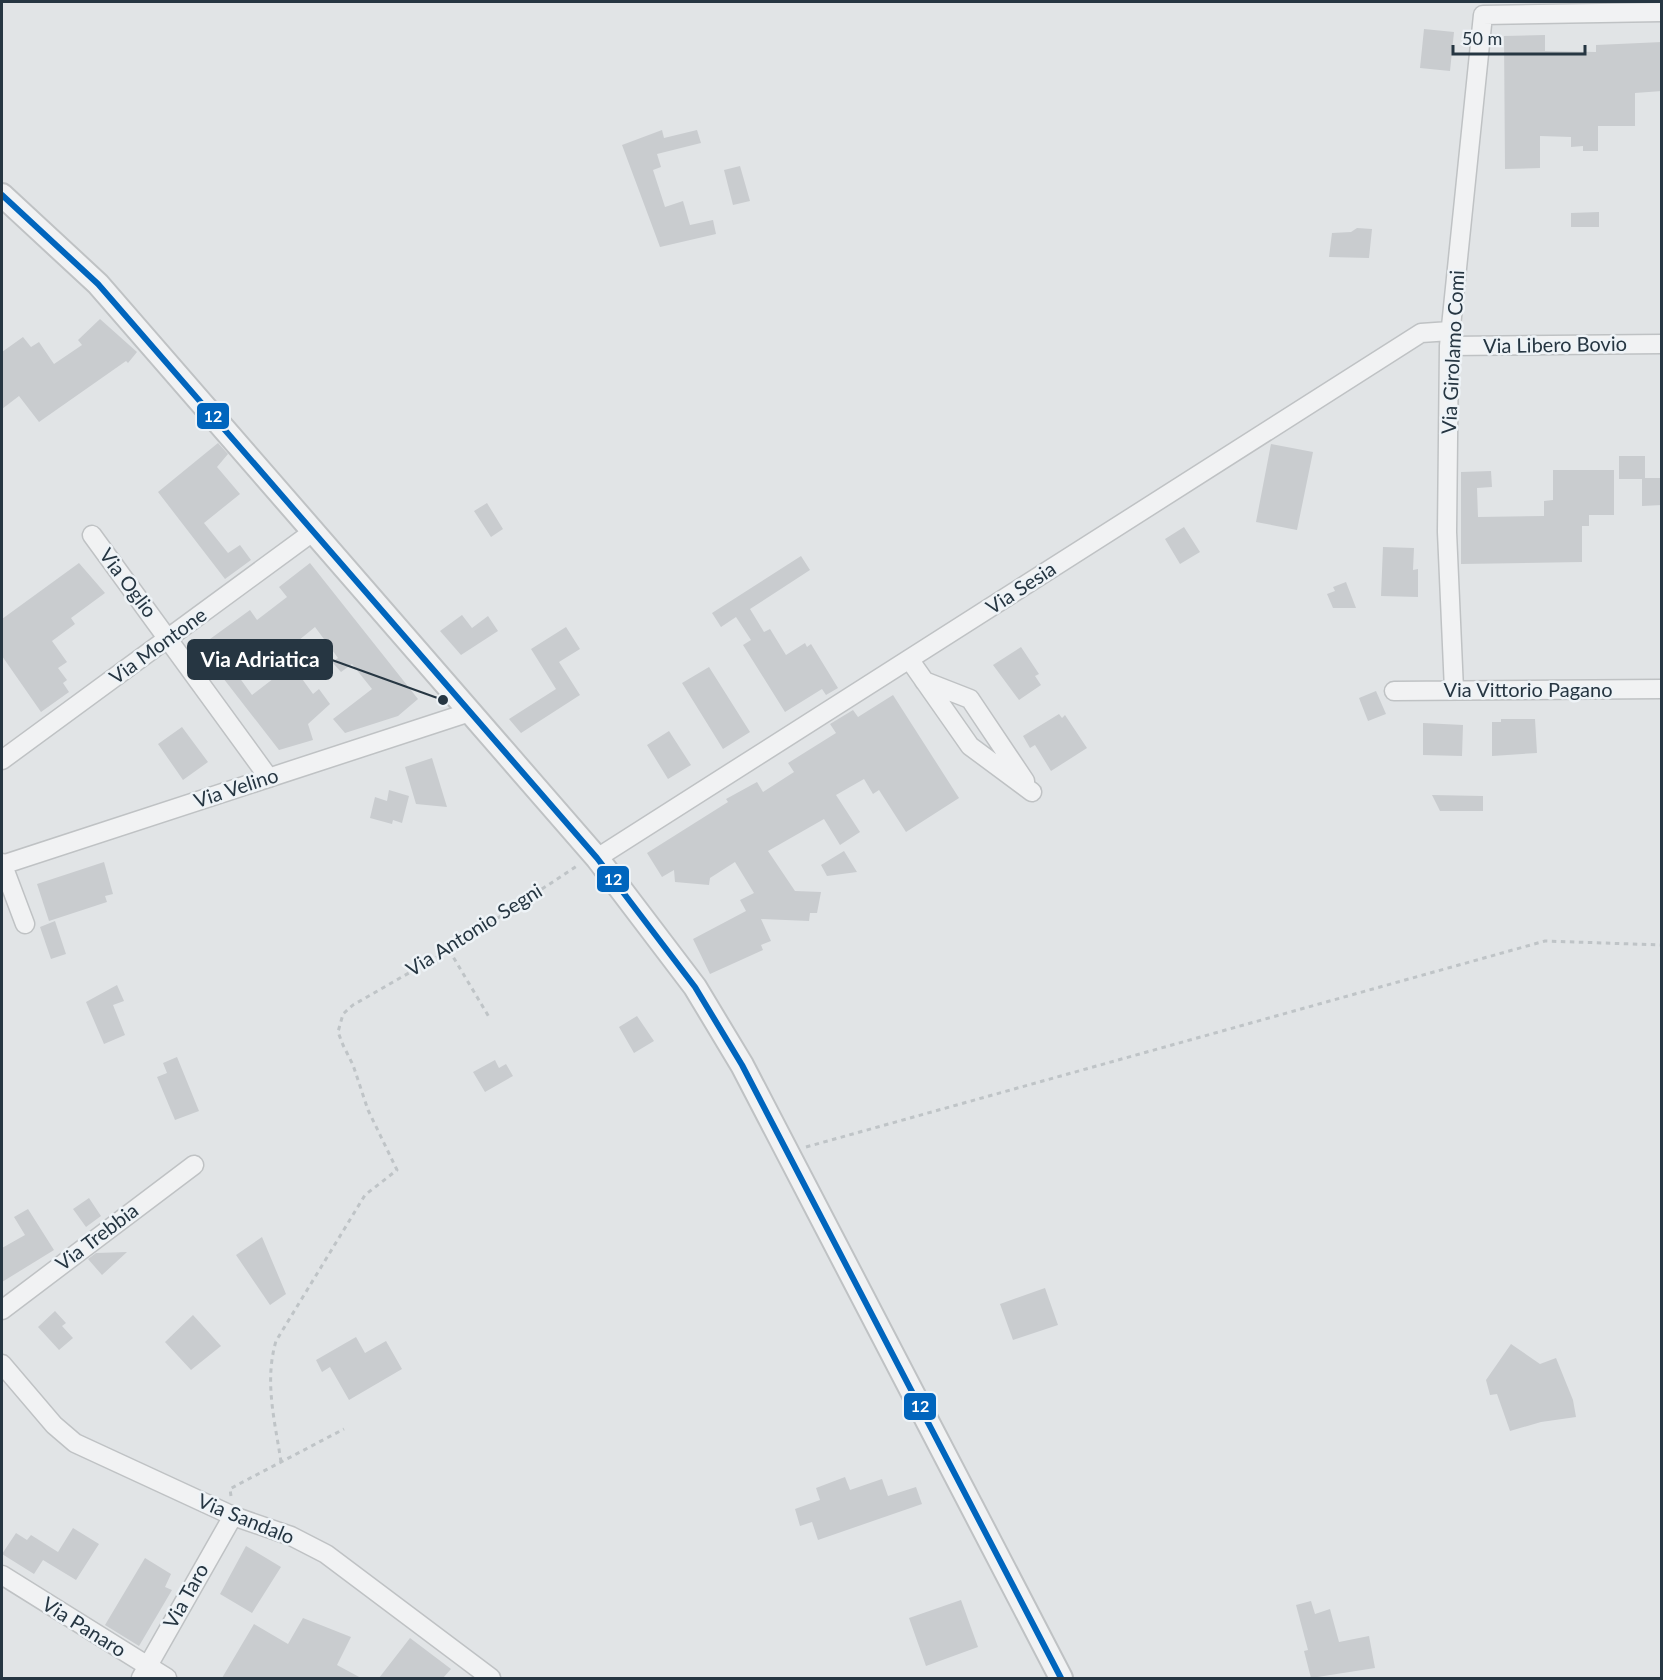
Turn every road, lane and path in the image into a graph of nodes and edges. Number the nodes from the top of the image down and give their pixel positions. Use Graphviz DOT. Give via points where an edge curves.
graph roads {
  1 [pos="1662,12"];
  2 [pos="2,195"];
  3 [pos="1450,338"];
  4 [pos="1662,344"];
  5 [pos="314,531"];
  6 [pos="92,535"];
  7 [pos="169,638"];
  8 [pos="909,659"];
  9 [pos="924,681"];
  10 [pos="1662,689"];
  11 [pos="1454,690"];
  12 [pos="1394,691"];
  13 [pos="470,712"];
  14 [pos="2,760"];
  15 [pos="268,778"];
  16 [pos="597,858"];
  17 [pos="2,864"];
  18 [pos="25,924"];
  19 [pos="1662,945"];
  20 [pos="449,950"];
  21 [pos="489,1017"];
  22 [pos="787,1152"];
  23 [pos="194,1165"];
  24 [pos="2,1310"];
  25 [pos="2,1364"];
  26 [pos="345,1430"];
  27 [pos="281,1462"];
  28 [pos="233,1516"];
  29 [pos="2,1575"];
  30 [pos="144,1672"];
  31 [pos="167,1678"];
  32 [pos="491,1678"];
  33 [pos="1061,1678"];
  1 -- 3 [label="street, Via Girolamo Comi" via="1483,15"];
  2 -- 5 [label="street" via="98,284"];
  3 -- 4 [label="street, Via Libero Bovio"];
  3 -- 8 [label="street, Via Sesia" via="1421,333"];
  3 -- 11 [label="street, Via Girolamo Comi" via="1448,532"];
  5 -- 7 [label="street, Via Montone"];
  5 -- 13 [label="street"];
  6 -- 7 [label="street, Via Oglio"];
  7 -- 14 [label="street, Via Montone"];
  7 -- 15 [label="street, Via Oglio"];
  8 -- 9 [label="street"];
  8 -- 16 [label="street, Via Sesia"];
  9 -- 9 [label="street" via="970,699 1032,792 970,746"];
  10 -- 11 [label="street, Via Vittorio Pagano"];
  11 -- 12 [label="street, Via Vittorio Pagano"];
  13 -- 15 [label="street, Via Velino"];
  13 -- 16 [label="street"];
  15 -- 17 [label="street, Via Velino"];
  16 -- 20 [label="path, Via Antonio Segni" via="572,867"];
  16 -- 22 [label="street" via="695,987 742,1065"];
  17 -- 18 [label="street, Via Velino"];
  19 -- 22 [label="path" via="1545,941"];
  20 -- 21 [label="path"];
  20 -- 27 [label="path, Via Antonio Segni" via="353,1005 340,1020 338,1032 368,1110 397,1170 365,1195 276,1341 269,1384"];
  22 -- 33 [label="street"];
  23 -- 24 [label="street, Via Trebbia"];
  25 -- 28 [label="street, Via Sandalo" via="54,1425 75,1443"];
  26 -- 27 [label="path"];
  27 -- 28 [label="path" via="230,1489"];
  28 -- 30 [label="street, Via Taro"];
  28 -- 32 [label="street, Via Sandalo" via="291,1536 326,1554"];
  29 -- 30 [label="street, Via Panaro"];
  30 -- 31 [label="street, Via Panaro"];
}
